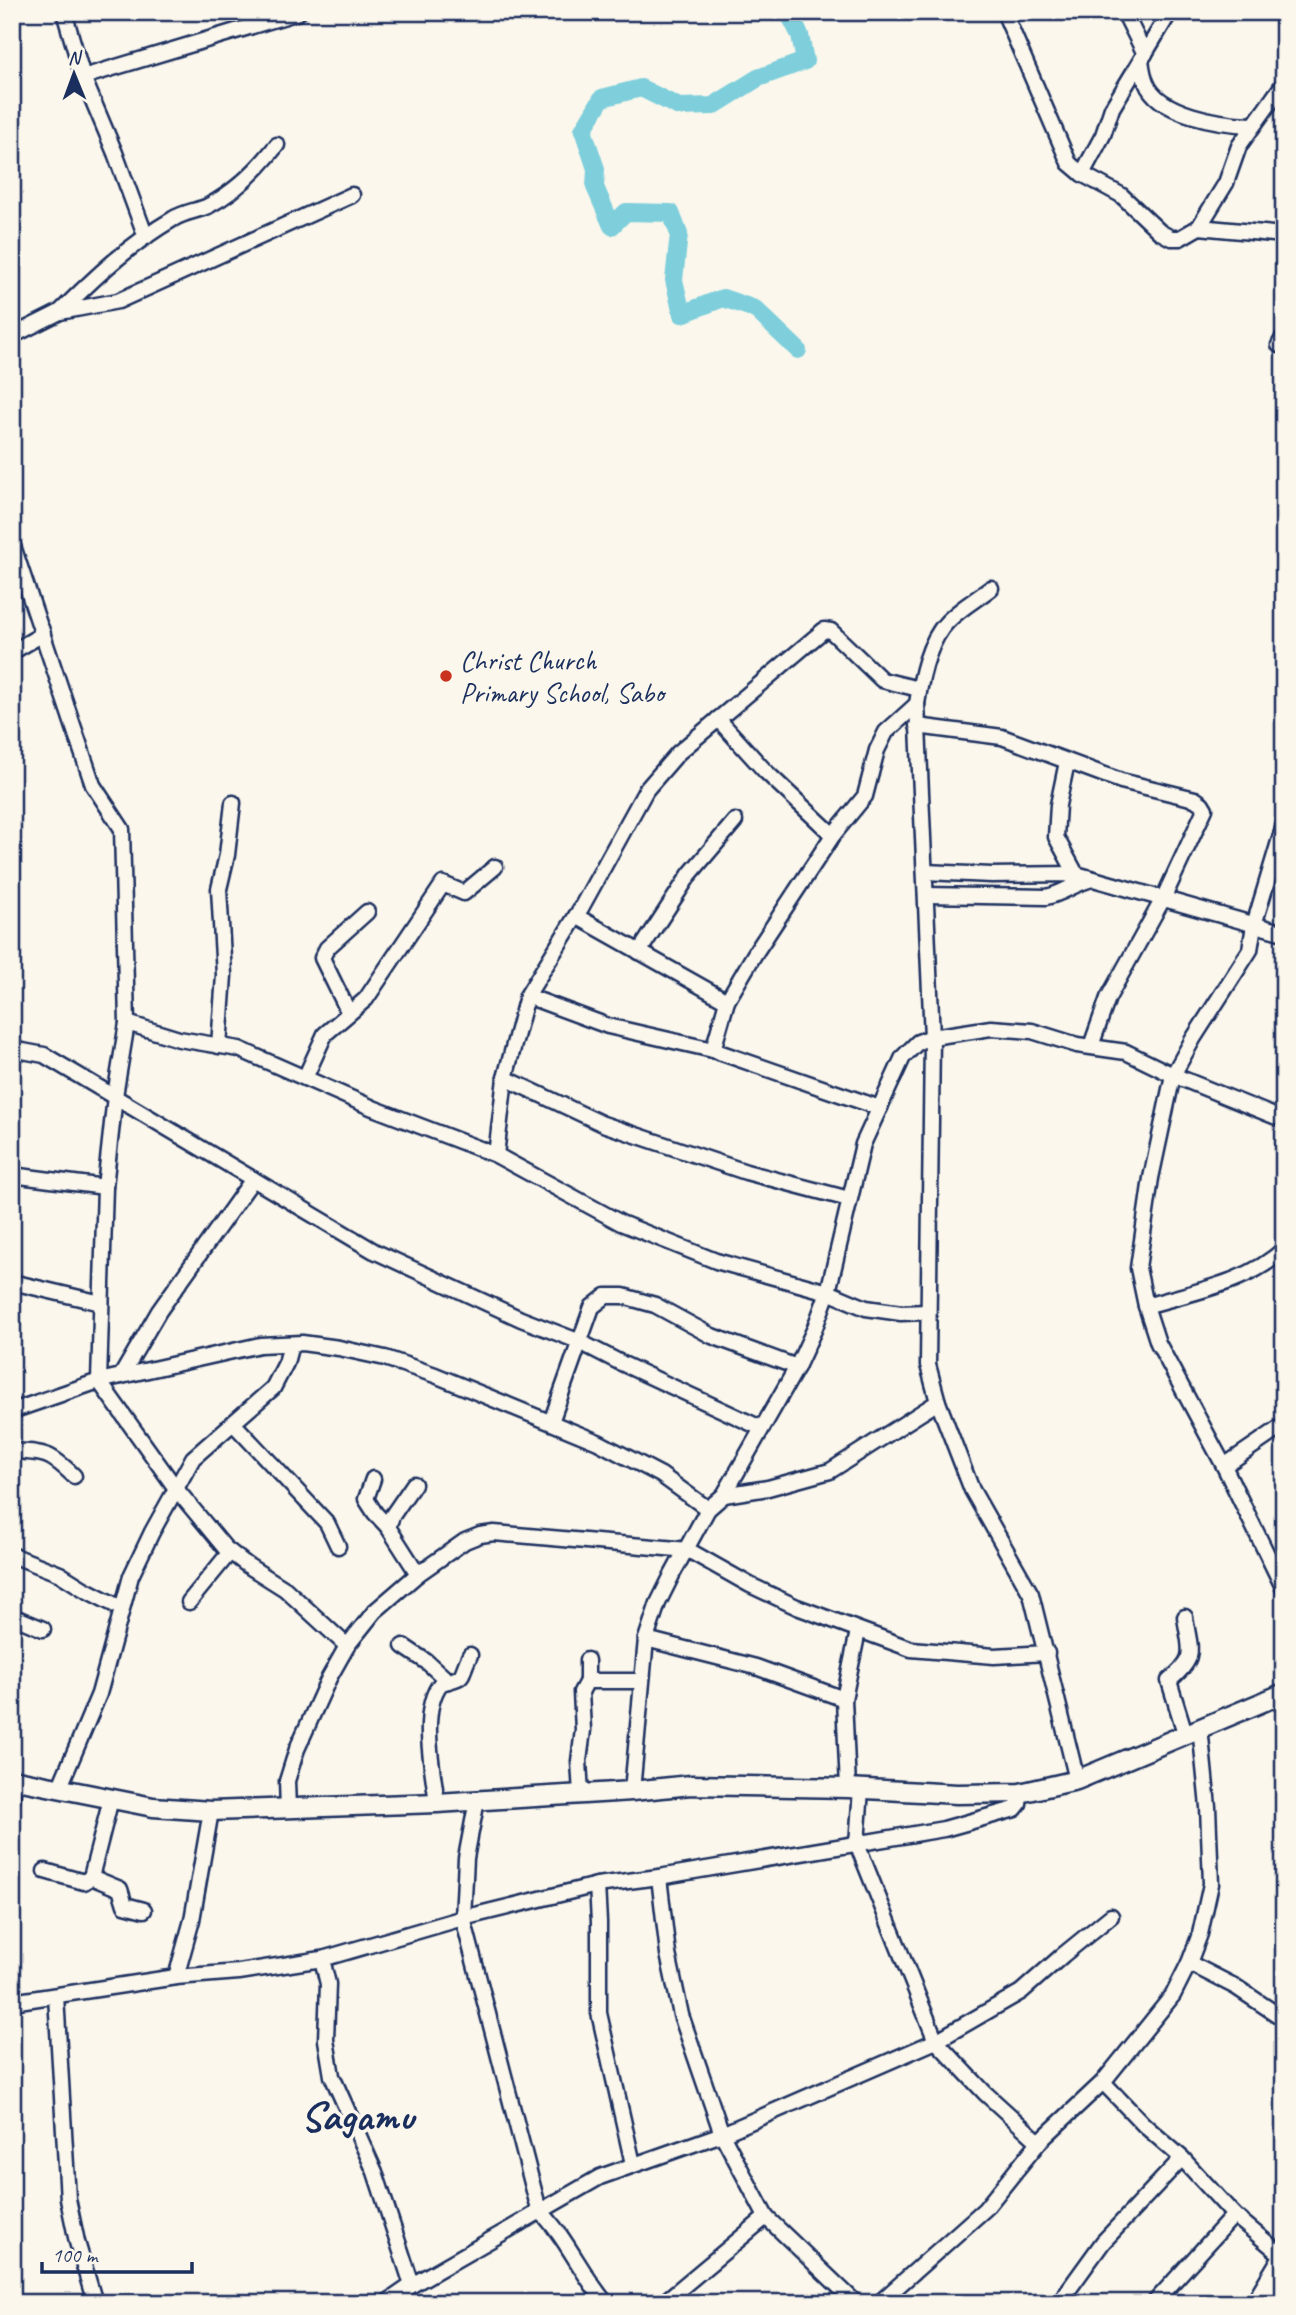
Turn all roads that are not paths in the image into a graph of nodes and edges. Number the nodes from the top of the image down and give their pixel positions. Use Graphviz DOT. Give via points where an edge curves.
graph roads {
  1 [pos="64,12"];
  2 [pos="1004,12"];
  3 [pos="1124,12"];
  4 [pos="1170,12"];
  5 [pos="296,13"];
  6 [pos="1143,57"];
  7 [pos="83,77"];
  8 [pos="1284,84"];
  9 [pos="1252,125"];
  10 [pos="277,145"];
  11 [pos="1082,174"];
  12 [pos="352,195"];
  13 [pos="1199,227"];
  14 [pos="1284,235"];
  15 [pos="146,237"];
  16 [pos="60,312"];
  17 [pos="12,336"];
  18 [pos="12,541"];
  19 [pos="991,588"];
  20 [pos="43,634"];
  21 [pos="12,652"];
  22 [pos="918,696"];
  23 [pos="718,719"];
  24 [pos="917,726"];
  25 [pos="1067,762"];
  26 [pos="233,803"];
  27 [pos="735,821"];
  28 [pos="1284,825"];
  29 [pos="833,835"];
  30 [pos="495,867"];
  31 [pos="925,872"];
  32 [pos="1076,874"];
  33 [pos="1094,878"];
  34 [pos="926,895"];
  35 [pos="1164,897"];
  36 [pos="366,912"];
  37 [pos="576,916"];
  38 [pos="1254,925"];
  39 [pos="1284,933"];
  40 [pos="639,951"];
  41 [pos="527,996"];
  42 [pos="727,1001"];
  43 [pos="349,1013"];
  44 [pos="127,1023"];
  45 [pos="932,1037"];
  46 [pos="219,1046"];
  47 [pos="1091,1046"];
  48 [pos="12,1049"];
  49 [pos="713,1049"];
  50 [pos="1173,1075"];
  51 [pos="305,1078"];
  52 [pos="505,1078"];
  53 [pos="115,1096"];
  54 [pos="880,1108"];
  55 [pos="1283,1118"];
  56 [pos="496,1155"];
  57 [pos="12,1175"];
  58 [pos="253,1180"];
  59 [pos="105,1186"];
  60 [pos="849,1199"];
  61 [pos="1284,1249"];
  62 [pos="12,1282"];
  63 [pos="828,1292"];
  64 [pos="101,1303"];
  65 [pos="1146,1306"];
  66 [pos="927,1312"];
  67 [pos="578,1341"];
  68 [pos="291,1344"];
  69 [pos="797,1367"];
  70 [pos="121,1376"];
  71 [pos="99,1381"];
  72 [pos="938,1402"];
  73 [pos="12,1410"];
  74 [pos="551,1422"];
  75 [pos="233,1423"];
  76 [pos="1284,1425"];
  77 [pos="761,1427"];
  78 [pos="12,1451"];
  79 [pos="1224,1466"];
  80 [pos="74,1476"];
  81 [pos="373,1479"];
  82 [pos="414,1484"];
  83 [pos="177,1490"];
  84 [pos="724,1495"];
  85 [pos="708,1509"];
  86 [pos="388,1527"];
  87 [pos="338,1546"];
  88 [pos="688,1550"];
  89 [pos="230,1552"];
  90 [pos="12,1555"];
  91 [pos="418,1574"];
  92 [pos="1284,1589"];
  93 [pos="189,1602"];
  94 [pos="121,1608"];
  95 [pos="12,1616"];
  96 [pos="1185,1617"];
  97 [pos="43,1629"];
  98 [pos="858,1631"];
  99 [pos="646,1639"];
  100 [pos="347,1646"];
  101 [pos="403,1646"];
  102 [pos="1047,1653"];
  103 [pos="470,1656"];
  104 [pos="587,1660"];
  105 [pos="447,1681"];
  106 [pos="587,1681"];
  107 [pos="641,1681"];
  108 [pos="1284,1693"];
  109 [pos="844,1699"];
  110 [pos="1193,1730"];
  111 [pos="13,1779"];
  112 [pos="1077,1780"];
  113 [pos="854,1788"];
  114 [pos="59,1789"];
  115 [pos="632,1791"];
  116 [pos="1020,1793"];
  117 [pos="580,1794"];
  118 [pos="111,1799"];
  119 [pos="12,1800"];
  120 [pos="477,1800"];
  121 [pos="437,1803"];
  122 [pos="288,1810"];
  123 [pos="211,1811"];
  124 [pos="857,1844"];
  125 [pos="45,1871"];
  126 [pos="91,1877"];
  127 [pos="659,1877"];
  128 [pos="597,1885"];
  129 [pos="144,1910"];
  130 [pos="1111,1916"];
  131 [pos="463,1918"];
  132 [pos="322,1959"];
  133 [pos="1189,1963"];
  134 [pos="176,1977"];
  135 [pos="56,1996"];
  136 [pos="12,2002"];
  137 [pos="1284,2019"];
  138 [pos="936,2040"];
  139 [pos="1103,2082"];
  140 [pos="722,2134"];
  141 [pos="1039,2142"];
  142 [pos="1182,2158"];
  143 [pos="633,2164"];
  144 [pos="539,2210"];
  145 [pos="1234,2215"];
  146 [pos="766,2217"];
  147 [pos="1284,2258"];
  148 [pos="412,2285"];
  149 [pos="1284,2292"];
  150 [pos="94,2303"];
  151 [pos="386,2303"];
  152 [pos="606,2303"];
  153 [pos="663,2303"];
  154 [pos="856,2303"];
  155 [pos="879,2303"];
  156 [pos="1059,2303"];
  157 [pos="1154,2303"];
  158 [pos="1257,2303"];
  159 [pos="1277,2303"];
  1 -- 7 [label="street"];
  2 -- 11 [label="street" via="1064,155"];
  3 -- 6 [label="street"];
  4 -- 6 [label="street"];
  5 -- 7 [label="street"];
  6 -- 9 [label="street" via="1146,83 1168,106 1209,120"];
  6 -- 11 [label="street" via="1112,108"];
  7 -- 15 [label="street"];
  8 -- 9 [label="street"];
  9 -- 13 [label="street" via="1226,183"];
  10 -- 15 [label="street" via="261,166 233,189"];
  11 -- 13 [label="street" via="1121,195 1171,238"];
  12 -- 16 [label="street" via="118,301"];
  13 -- 14 [label="street"];
  15 -- 16 [label="street" via="109,263"];
  16 -- 17 [label="street"];
  18 -- 20 [label="street"];
  19 -- 22 [label="street" via="947,622 932,644"];
  20 -- 21 [label="street"];
  20 -- 44 [label="street" via="93,785 122,829"];
  22 -- 23 [label="street" via="882,680 831,631 824,630"];
  22 -- 24 [label="street"];
  22 -- 29 [label="street" via="886,732 866,796"];
  23 -- 29 [label="street"];
  23 -- 37 [label="street" via="678,753 646,790"];
  24 -- 25 [label="street" via="1002,737"];
  24 -- 31 [label="street"];
  25 -- 32 [label="street" via="1056,837"];
  25 -- 35 [label="street" via="1202,804 1204,815"];
  26 -- 46 [label="street" via="219,889 224,975"];
  27 -- 40 [label="street" via="690,874"];
  28 -- 38 [label="street"];
  29 -- 42 [label="street"];
  30 -- 43 [label="street" via="464,893 443,884 366,999"];
  31 -- 32 [label="street"];
  31 -- 34 [label="street"];
  32 -- 33 [label="street"];
  33 -- 34 [label="street" via="1046,897"];
  33 -- 35 [label="street"];
  34 -- 45 [label="street"];
  35 -- 38 [label="street"];
  35 -- 47 [label="street" via="1108,998"];
  36 -- 43 [label="street" via="322,958"];
  37 -- 40 [label="street"];
  37 -- 41 [label="street"];
  38 -- 39 [label="street"];
  38 -- 50 [label="street" via="1250,950"];
  40 -- 42 [label="street"];
  41 -- 49 [label="street" via="608,1026"];
  41 -- 52 [label="street"];
  42 -- 49 [label="street"];
  43 -- 51 [label="street" via="325,1034"];
  44 -- 46 [label="street"];
  44 -- 53 [label="street"];
  45 -- 47 [label="street" via="991,1028 1032,1031"];
  45 -- 54 [label="street" via="918,1042 903,1057"];
  45 -- 66 [label="street"];
  46 -- 51 [label="street" via="239,1049"];
  47 -- 50 [label="street" via="1126,1052"];
  48 -- 53 [label="street" via="44,1055"];
  49 -- 54 [label="street"];
  50 -- 55 [label="street"];
  50 -- 65 [label="street" via="1138,1268"];
  51 -- 56 [label="street"];
  52 -- 56 [label="street"];
  52 -- 60 [label="street" via="603,1124 746,1172"];
  53 -- 58 [label="street"];
  53 -- 59 [label="street"];
  54 -- 60 [label="street" via="863,1144"];
  56 -- 63 [label="street" via="621,1223 716,1261"];
  57 -- 59 [label="street"];
  58 -- 67 [label="street" via="374,1251"];
  58 -- 70 [label="street" via="159,1311"];
  59 -- 64 [label="street"];
  60 -- 63 [label="street"];
  61 -- 65 [label="street" via="1232,1280"];
  62 -- 64 [label="street"];
  63 -- 66 [label="street" via="866,1308"];
  63 -- 69 [label="street"];
  64 -- 71 [label="street"];
  65 -- 79 [label="street" via="1158,1343"];
  66 -- 72 [label="street" via="928,1365"];
  67 -- 69 [label="street" via="592,1307 606,1296 624,1296 655,1305 712,1336"];
  67 -- 74 [label="street"];
  67 -- 77 [label="street"];
  68 -- 70 [label="street" via="260,1345"];
  68 -- 74 [label="street" via="385,1358"];
  68 -- 75 [label="street" via="273,1388"];
  69 -- 77 [label="street"];
  70 -- 71 [label="street"];
  71 -- 73 [label="street"];
  71 -- 83 [label="street"];
  72 -- 84 [label="street" via="830,1471"];
  72 -- 102 [label="street" via="972,1490 1031,1594"];
  74 -- 85 [label="street" via="661,1475"];
  75 -- 83 [label="street" via="193,1458"];
  75 -- 87 [label="street" via="327,1522"];
  76 -- 79 [label="street"];
  77 -- 84 [label="street"];
  78 -- 80 [label="street" via="53,1457"];
  79 -- 92 [label="street"];
  81 -- 86 [label="street" via="366,1499"];
  82 -- 86 [label="street"];
  83 -- 89 [label="street"];
  83 -- 94 [label="street" via="131,1576"];
  84 -- 85 [label="street"];
  85 -- 88 [label="street"];
  86 -- 91 [label="street"];
  88 -- 91 [label="street" via="480,1535"];
  88 -- 98 [label="street" via="750,1585"];
  88 -- 99 [label="street" via="658,1603"];
  89 -- 93 [label="street"];
  89 -- 100 [label="street" via="285,1589"];
  90 -- 94 [label="street" via="60,1574"];
  91 -- 100 [label="street" via="375,1611"];
  94 -- 114 [label="street" via="99,1694"];
  95 -- 97 [label="street"];
  96 -- 110 [label="street" via="1191,1658 1170,1681"];
  98 -- 102 [label="street" via="923,1652"];
  98 -- 109 [label="street"];
  99 -- 107 [label="street"];
  99 -- 109 [label="street" via="756,1667"];
  100 -- 122 [label="street" via="297,1749 287,1781"];
  101 -- 105 [label="street"];
  102 -- 112 [label="street"];
  103 -- 105 [label="street" via="460,1678"];
  104 -- 106 [label="street"];
  105 -- 121 [label="street" via="433,1693 430,1705 430,1757"];
  106 -- 107 [label="street"];
  106 -- 117 [label="street" via="581,1692"];
  107 -- 115 [label="street"];
  108 -- 110 [label="main road"];
  109 -- 113 [label="street"];
  110 -- 112 [label="main road"];
  110 -- 133 [label="street" via="1209,1807 1211,1884"];
  111 -- 114 [label="main road"];
  111 -- 119 [label="street"];
  112 -- 116 [label="main road"];
  113 -- 115 [label="main road" via="691,1785"];
  113 -- 116 [label="main road"];
  113 -- 124 [label="street"];
  114 -- 118 [label="main road"];
  115 -- 117 [label="main road"];
  116 -- 124 [label="street" via="1015,1809 944,1829"];
  117 -- 120 [label="main road"];
  118 -- 123 [label="main road"];
  118 -- 126 [label="street"];
  120 -- 121 [label="main road"];
  120 -- 131 [label="street" via="466,1858"];
  121 -- 122 [label="main road"];
  122 -- 123 [label="main road"];
  123 -- 134 [label="street" via="192,1920"];
  124 -- 127 [label="street"];
  124 -- 138 [label="street"];
  125 -- 126 [label="street" via="81,1881"];
  126 -- 129 [label="street" via="120,1889 125,1905"];
  127 -- 128 [label="street"];
  127 -- 140 [label="street" via="681,2015"];
  128 -- 131 [label="street"];
  128 -- 143 [label="street" via="598,2013"];
  130 -- 138 [label="street" via="1021,1992"];
  131 -- 132 [label="street"];
  131 -- 144 [label="street"];
  132 -- 134 [label="street"];
  132 -- 148 [label="street" via="328,1984 326,2039 332,2076 375,2172"];
  133 -- 137 [label="street"];
  133 -- 139 [label="street" via="1173,1995"];
  134 -- 135 [label="street"];
  135 -- 136 [label="street"];
  135 -- 150 [label="street" via="68,2199"];
  138 -- 140 [label="street"];
  138 -- 141 [label="street"];
  139 -- 141 [label="street"];
  139 -- 142 [label="street"];
  140 -- 143 [label="street"];
  140 -- 146 [label="street"];
  141 -- 155 [label="street" via="985,2209"];
  142 -- 145 [label="street"];
  142 -- 156 [label="street" via="1103,2242"];
  143 -- 144 [label="street" via="600,2176"];
  144 -- 148 [label="street"];
  144 -- 152 [label="street"];
  145 -- 147 [label="street"];
  145 -- 157 [label="street"];
  146 -- 153 [label="street"];
  146 -- 154 [label="street"];
  147 -- 158 [label="highway"];
  148 -- 151 [label="street"];
  149 -- 159 [label="highway"];
}
